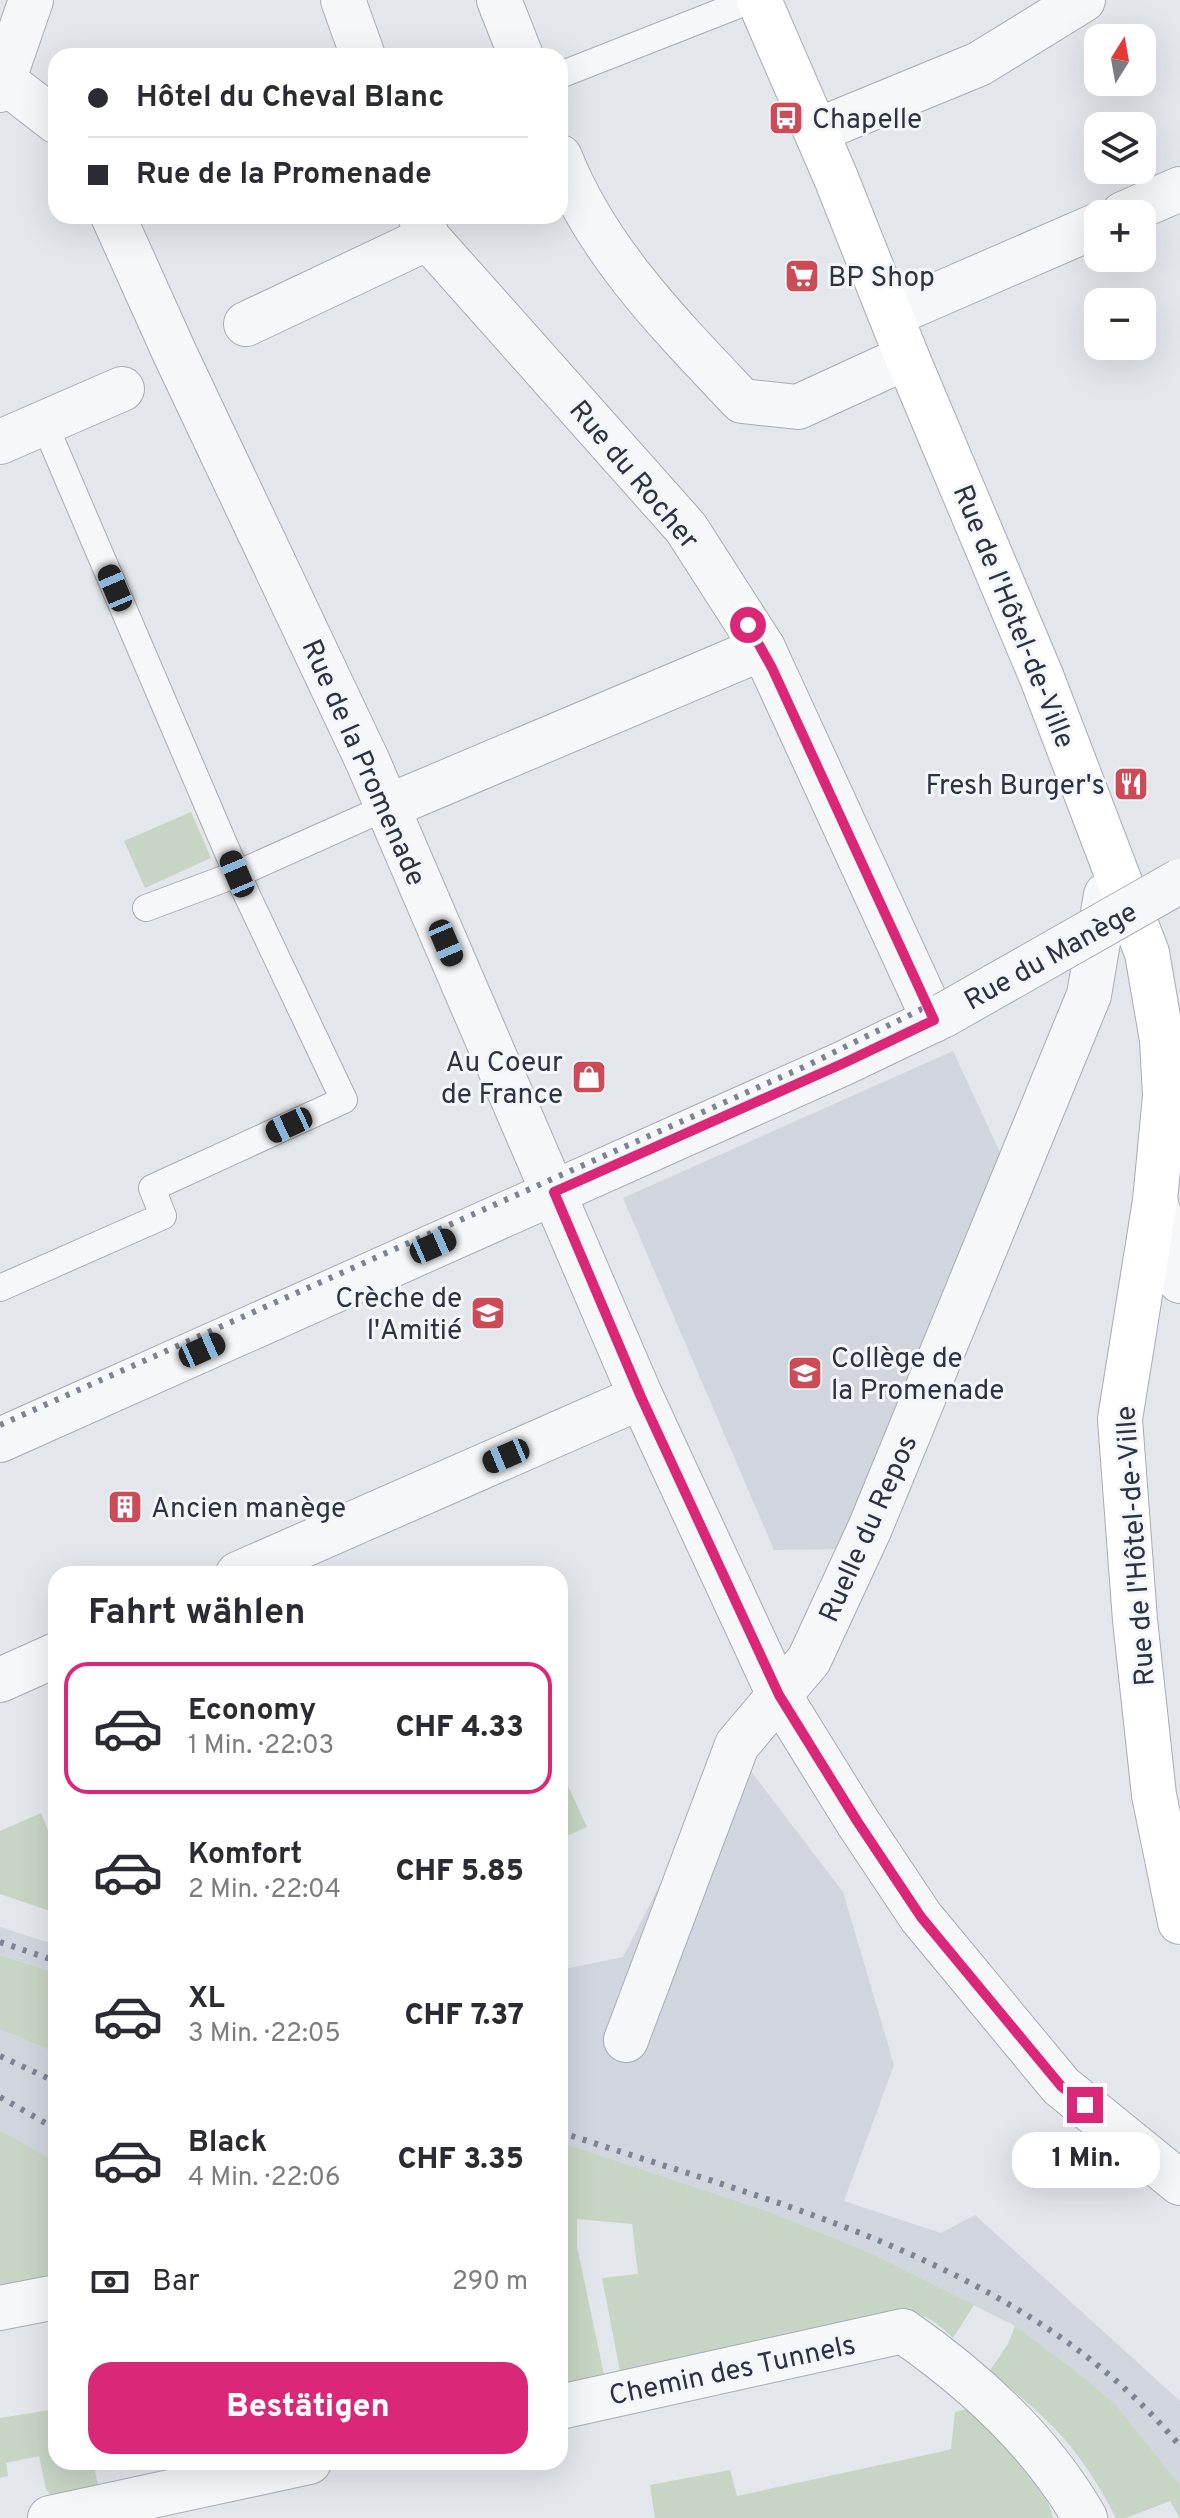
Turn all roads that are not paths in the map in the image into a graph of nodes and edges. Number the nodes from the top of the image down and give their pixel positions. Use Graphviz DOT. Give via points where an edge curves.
graph roads {
  1 [pos="31,0"];
  2 [pos="343,0"];
  3 [pos="499,0"];
  4 [pos="751,0"];
  5 [pos="759,0"];
  6 [pos="1083,0"];
  7 [pos="360,48"];
  8 [pos="518,48"];
  9 [pos="568,72"];
  10 [pos="2,85"];
  11 [pos="48,116"];
  12 [pos="816,131"];
  13 [pos="568,177"];
  14 [pos="1180,189"];
  15 [pos="1155,200"];
  16 [pos="117,224"];
  17 [pos="424,227"];
  18 [pos="1084,231"];
  19 [pos="891,315"];
  20 [pos="246,324"];
  21 [pos="907,357"];
  22 [pos="122,389"];
  23 [pos="44,423"];
  24 [pos="0,442"];
  25 [pos="763,648"];
  26 [pos="387,807"];
  27 [pos="1112,861"];
  28 [pos="237,874"];
  29 [pos="1180,881"];
  30 [pos="146,908"];
  31 [pos="939,1017"];
  32 [pos="554,1192"];
  33 [pos="1155,1201"];
  34 [pos="1180,1281"];
  35 [pos="0,1288"];
  36 [pos="641,1397"];
  37 [pos="0,1440"];
  38 [pos="256,1566"];
  39 [pos="48,1659"];
  40 [pos="0,1680"];
  41 [pos="779,1695"];
  42 [pos="1180,1922"];
  43 [pos="626,2040"];
  44 [pos="1180,2183"];
  45 [pos="48,2299"];
  46 [pos="0,2308"];
  47 [pos="568,2405"];
  48 [pos="272,2470"];
  49 [pos="50,2518"];
  50 [pos="1085,2518"];
  1 -- 10 [label="street"];
  2 -- 7 [label="street"];
  3 -- 8 [label="street"];
  4 -- 9 [label="lane"];
  5 -- 12 [label="main road, Rue de l'Hôtel-de-Ville"];
  6 -- 12 [label="street" via="979,64"];
  10 -- 11 [label="street"];
  12 -- 19 [label="main road, Rue de l'Hôtel-de-Ville"];
  13 -- 21 [label="street" via="646,299 742,401 798,407"];
  14 -- 15 [label="street"];
  16 -- 26 [label="street, Rue de la Promenade"];
  17 -- 20 [label="street"];
  17 -- 25 [label="street, Rue du Rocher" via="686,528"];
  18 -- 19 [label="street"];
  19 -- 21 [label="main road, Rue de l'Hôtel-de-Ville"];
  21 -- 27 [label="main road, Rue de l'Hôtel-de-Ville" via="1042,678"];
  22 -- 23 [label="street"];
  23 -- 24 [label="street"];
  23 -- 28 [label="lane"];
  25 -- 26 [label="street"];
  25 -- 31 [label="street, Rue du Rocher"];
  26 -- 28 [label="lane"];
  26 -- 32 [label="street, Rue de la Promenade"];
  27 -- 33 [label="main road, Rue de l'Hôtel-de-Ville" via="1147,953 1162,1040 1165,1096"];
  27 -- 41 [label="street, Ruelle du Repos" via="1089,995 870,1528 809,1660"];
  28 -- 30 [label="lane"];
  28 -- 35 [label="lane" via="344,1100 152,1188 163,1216"];
  29 -- 31 [label="street, Rue du Manège, bridge"];
  31 -- 32 [label="street, Rue du Manège"];
  32 -- 36 [label="street, Rue de la Promenade"];
  32 -- 37 [label="street, Rue du Manège"];
  33 -- 34 [label="street"];
  33 -- 42 [label="main road, Rue de l'Hôtel-de-Ville" via="1120,1419 1154,1795"];
  36 -- 38 [label="street"];
  36 -- 41 [label="street, Rue de la Promenade"];
  39 -- 40 [label="street"];
  41 -- 43 [label="street, Ruelle du Repos" via="737,1745"];
  41 -- 44 [label="street, Rue de la Promenade" via="921,1917 1061,2086"];
  45 -- 46 [label="street"];
  47 -- 50 [label="street, Chemin des Tunnels" via="903,2331 971,2382 1038,2449"];
  48 -- 49 [label="street"];
}
